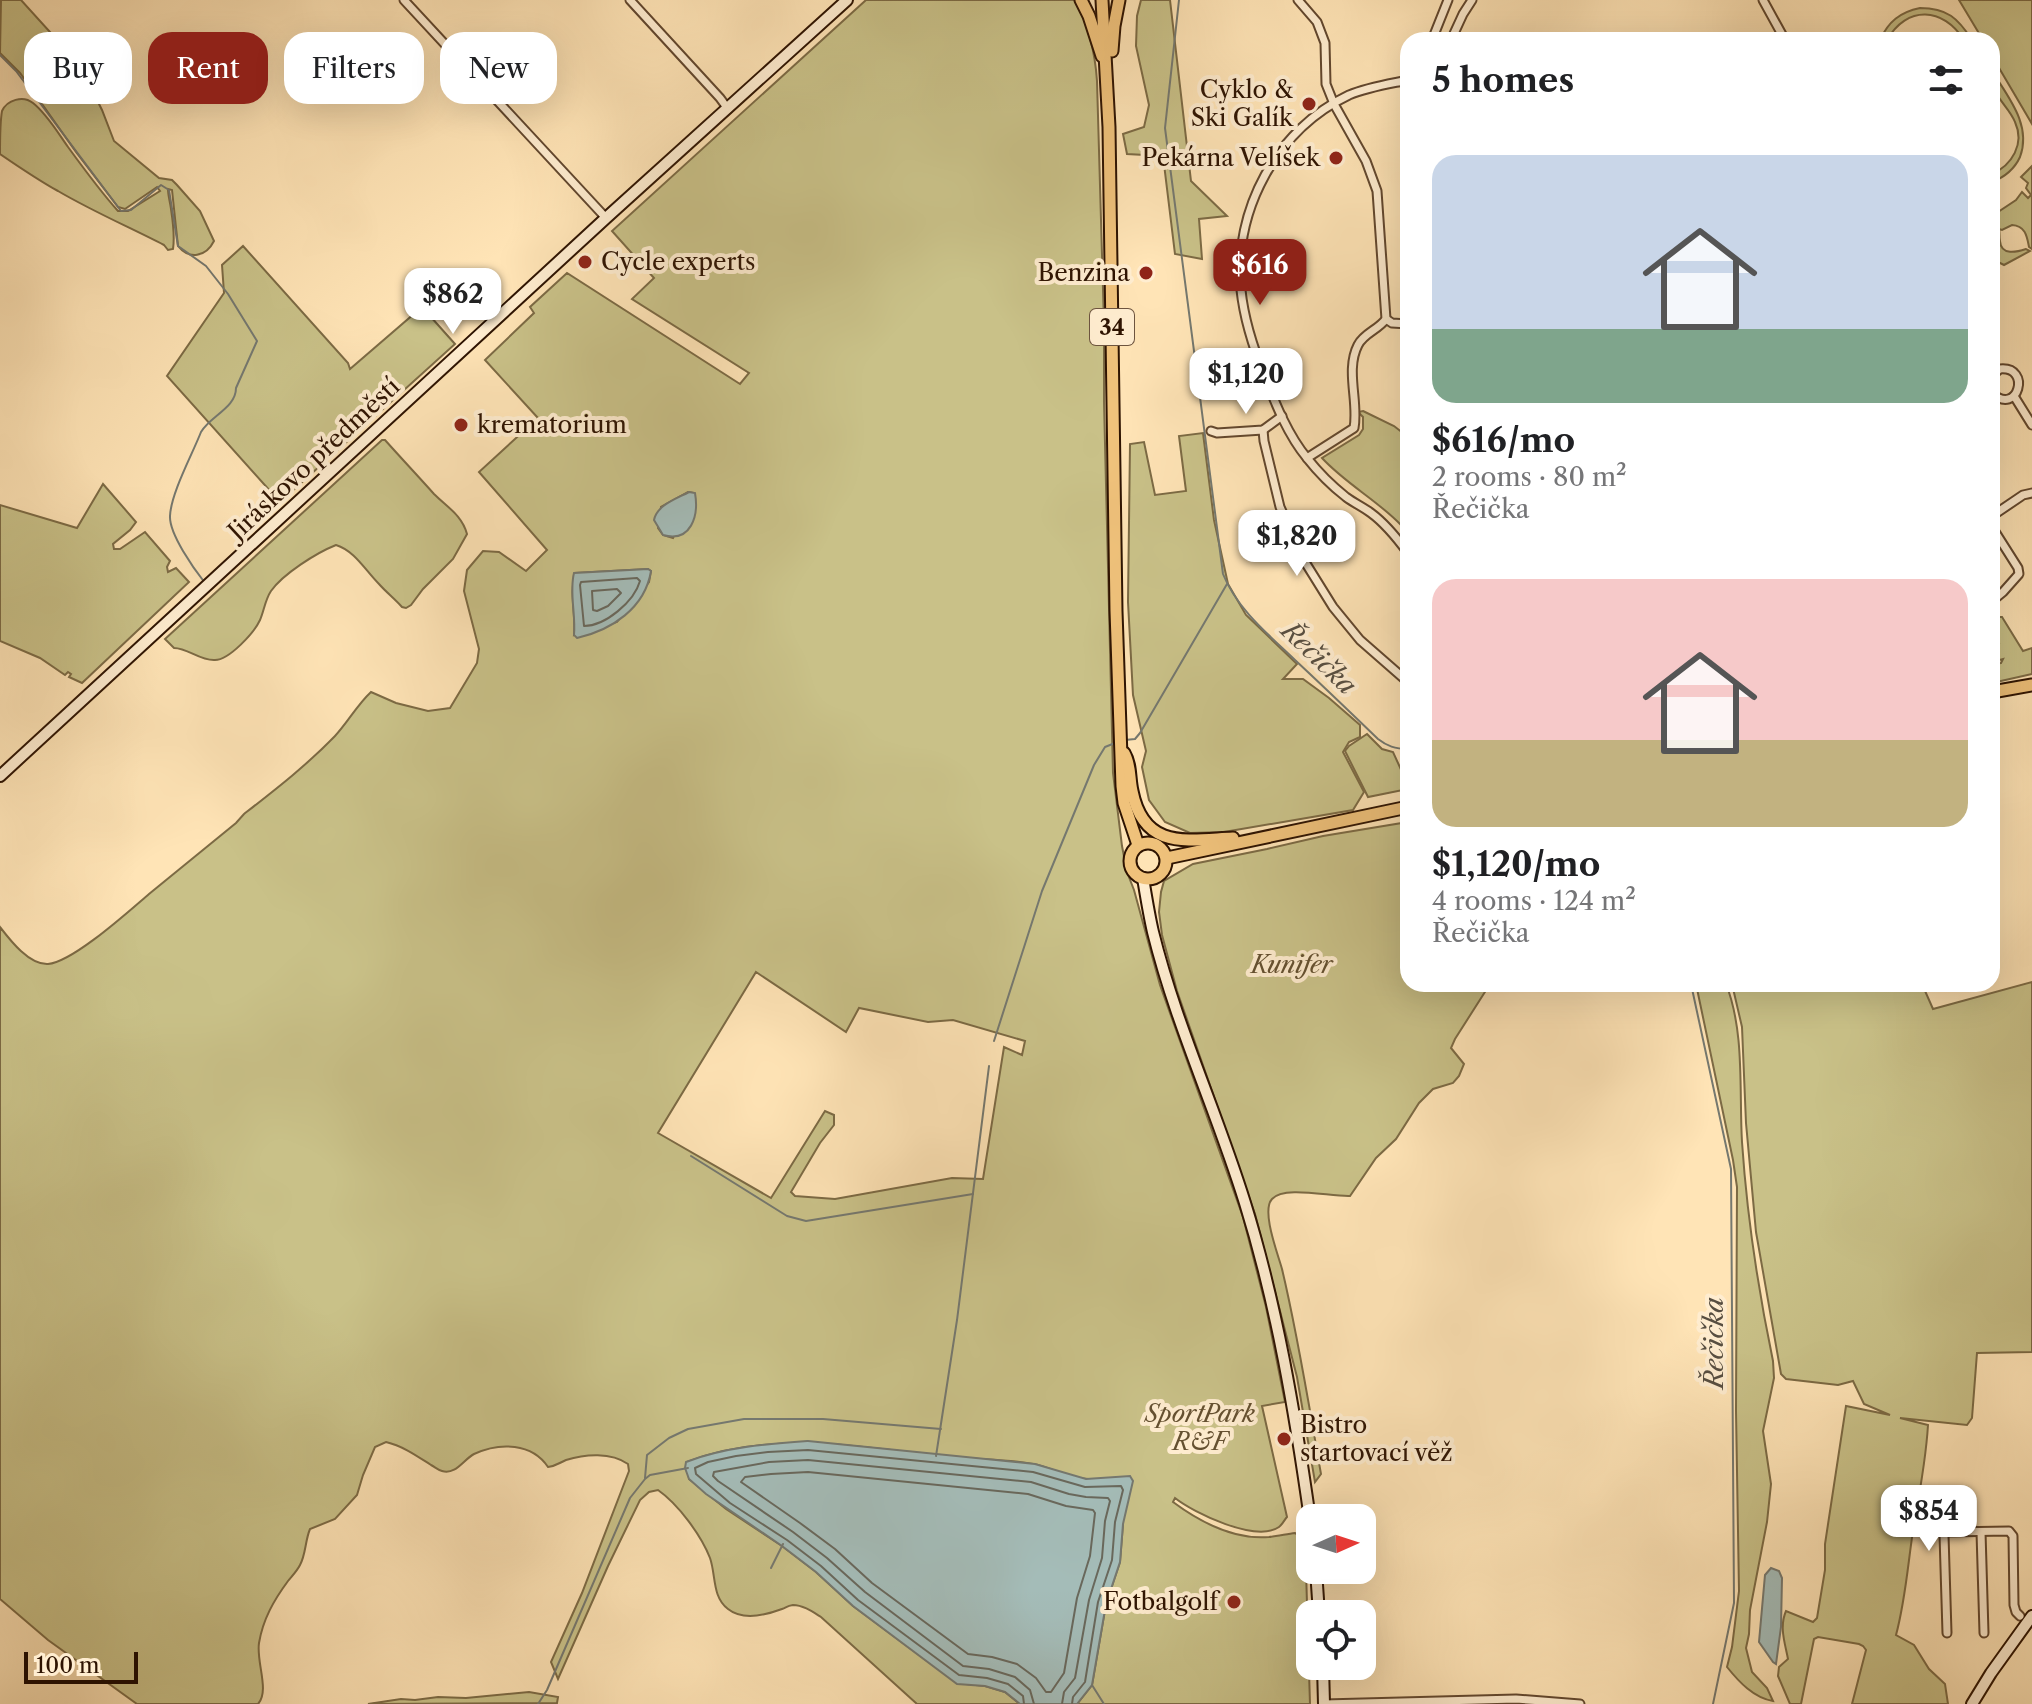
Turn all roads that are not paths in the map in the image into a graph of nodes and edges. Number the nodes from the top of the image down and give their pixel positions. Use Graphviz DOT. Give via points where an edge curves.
graph roads {
  1 [pos="404,0"];
  2 [pos="630,0"];
  3 [pos="847,0"];
  4 [pos="1081,0"];
  5 [pos="1102,0"];
  6 [pos="1119,0"];
  7 [pos="1298,0"];
  8 [pos="1448,0"];
  9 [pos="1472,0"];
  10 [pos="1763,0"];
  11 [pos="1435,32"];
  12 [pos="1455,32"];
  13 [pos="1781,32"];
  14 [pos="1107,78"];
  15 [pos="1400,82"];
  16 [pos="1334,104"];
  17 [pos="728,109"];
  18 [pos="606,218"];
  19 [pos="1386,319"];
  20 [pos="1400,324"];
  21 [pos="2000,369"];
  22 [pos="2014,396"];
  23 [pos="2000,398"];
  24 [pos="1282,416"];
  25 [pos="2032,425"];
  26 [pos="1263,430"];
  27 [pos="1211,431"];
  28 [pos="1307,458"];
  29 [pos="2032,493"];
  30 [pos="2000,511"];
  31 [pos="2000,540"];
  32 [pos="1400,542"];
  33 [pos="2000,594"];
  34 [pos="1400,675"];
  35 [pos="2032,685"];
  36 [pos="2000,691"];
  37 [pos="1120,747"];
  38 [pos="0,776"];
  39 [pos="1400,809"];
  40 [pos="1262,837"];
  41 [pos="1138,845"];
  42 [pos="1167,858"];
  43 [pos="1143,878"];
  44 [pos="1308,1504"];
  45 [pos="1981,1532"];
  46 [pos="2020,1616"];
  47 [pos="2032,1616"];
  48 [pos="1947,1633"];
  49 [pos="1984,1633"];
  50 [pos="1323,1680"];
  51 [pos="1428,1702"];
  52 [pos="1384,1703"];
  53 [pos="1324,1704"];
  54 [pos="1580,1704"];
  55 [pos="1972,1704"];
  1 -- 18 [label="street"];
  2 -- 17 [label="street"];
  3 -- 17 [label="main road, Jiráskovo předměstí"];
  4 -- 14 [label="main road"];
  5 -- 14 [label="main road, 34"];
  6 -- 14 [label="main road"];
  7 -- 16 [label="street" via="1317,22 1325,43 1326,84"];
  8 -- 11 [label="street"];
  9 -- 12 [label="street"];
  10 -- 13 [label="street"];
  14 -- 37 [label="main road, 34"];
  15 -- 16 [label="street" via="1356,92"];
  16 -- 19 [label="street" via="1377,191"];
  16 -- 24 [label="street" via="1298,129 1269,166 1251,204 1241,249 1241,290 1253,347"];
  17 -- 18 [label="main road, Jiráskovo předměstí"];
  18 -- 38 [label="main road, Jiráskovo předměstí"];
  19 -- 20 [label="street"];
  19 -- 28 [label="street" via="1356,348 1354,428"];
  21 -- 22 [label="street" via="2017,375 2021,385"];
  22 -- 23 [label="street"];
  22 -- 25 [label="street"];
  24 -- 26 [label="street"];
  24 -- 28 [label="street"];
  26 -- 27 [label="street"];
  26 -- 34 [label="street" via="1280,507 1305,562 1360,640"];
  28 -- 32 [label="street"];
  29 -- 30 [label="street"];
  31 -- 33 [label="street" via="2019,574"];
  35 -- 36 [label="main road"];
  37 -- 40 [label="main road, 34" via="1128,760 1137,809 1161,835 1186,841"];
  37 -- 41 [label="main road, 34" via="1124,803"];
  39 -- 40 [label="main road, 34"];
  40 -- 42 [label="main road, 34"];
  41 -- 42 [label="main road" via="1153,843"];
  41 -- 43 [label="main road" via="1130,863"];
  42 -- 43 [label="main road" via="1161,875"];
  43 -- 44 [label="main road" via="1170,990 1260,1253"];
  45 -- 46 [label="street" via="2009,1531 2013,1536 2014,1605"];
  45 -- 48 [label="street" via="1944,1535"];
  45 -- 49 [label="street"];
  47 -- 55 [label="main road"];
  50 -- 53 [label="main road"];
  51 -- 52 [label="street"];
  51 -- 54 [label="street" via="1516,1699"];
  52 -- 53 [label="street"];
}
